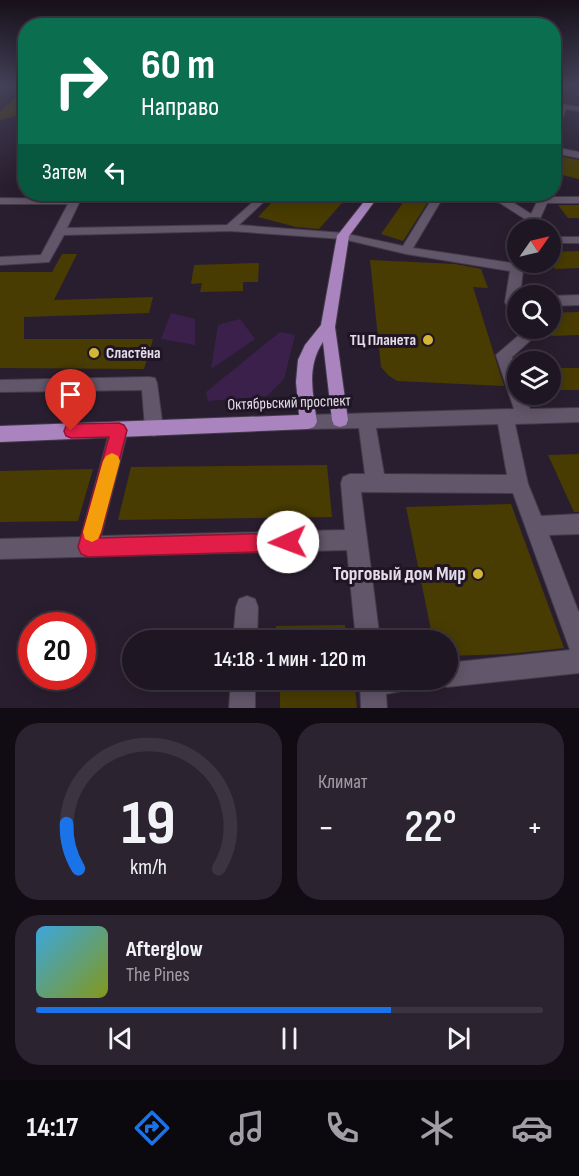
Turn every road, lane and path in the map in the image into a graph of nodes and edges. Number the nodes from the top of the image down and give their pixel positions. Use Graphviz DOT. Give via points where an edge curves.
graph roads {
  1 [pos="561,151"];
  2 [pos="579,155"];
  3 [pos="561,200"];
  4 [pos="579,200"];
  5 [pos="0,201"];
  6 [pos="259,201"];
  7 [pos="370,201"];
  8 [pos="436,201"];
  9 [pos="504,201"];
  10 [pos="543,201"];
  11 [pos="524,219"];
  12 [pos="534,219"];
  13 [pos="230,228"];
  14 [pos="60,232"];
  15 [pos="343,236"];
  16 [pos="561,240"];
  17 [pos="579,240"];
  18 [pos="406,250"];
  19 [pos="0,261"];
  20 [pos="507,264"];
  21 [pos="579,300"];
  22 [pos="561,301"];
  23 [pos="328,327"];
  24 [pos="525,339"];
  25 [pos="0,386"];
  26 [pos="579,415"];
  27 [pos="515,417"];
  28 [pos="339,420"];
  29 [pos="366,420"];
  30 [pos="308,422"];
  31 [pos="154,428"];
  32 [pos="119,430"];
  33 [pos="0,434"];
  34 [pos="376,483"];
  35 [pos="519,484"];
  36 [pos="579,524"];
  37 [pos="534,526"];
  38 [pos="355,540"];
  39 [pos="88,547"];
  40 [pos="0,549"];
  41 [pos="247,606"];
  42 [pos="246,630"];
  43 [pos="367,630"];
  44 [pos="579,644"];
  45 [pos="579,661"];
  46 [pos="458,674"];
  47 [pos="243,690"];
  48 [pos="373,690"];
  49 [pos="242,708"];
  50 [pos="374,708"];
  1 -- 2 [label="street"];
  3 -- 4 [label="street"];
  5 -- 14 [label="street" via="75,201"];
  6 -- 13 [label="street"];
  7 -- 15 [label="main road"];
  8 -- 18 [label="street"];
  9 -- 11 [label="street"];
  10 -- 12 [label="street"];
  13 -- 14 [label="street"];
  13 -- 15 [label="street"];
  14 -- 19 [label="street" via="45,259"];
  15 -- 18 [label="street"];
  15 -- 23 [label="main road"];
  16 -- 17 [label="street"];
  18 -- 20 [label="street"];
  21 -- 22 [label="street"];
  23 -- 28 [label="main road"];
  23 -- 30 [label="main road" via="314,340 304,363"];
  24 -- 27 [label="street" via="504,355"];
  25 -- 31 [label="street" via="149,383"];
  26 -- 27 [label="street, Октябрьский проспект"];
  27 -- 29 [label="street, Октябрьский проспект"];
  27 -- 35 [label="street" via="508,439"];
  28 -- 29 [label="street, Октябрьский проспект"];
  28 -- 30 [label="street, Октябрьский проспект"];
  29 -- 34 [label="street"];
  30 -- 31 [label="main road, Октябрьский проспект"];
  31 -- 32 [label="main road, Октябрьский проспект"];
  32 -- 33 [label="main road, Октябрьский проспект"];
  32 -- 39 [label="street"];
  34 -- 35 [label="street"];
  34 -- 38 [label="street" via="350,483"];
  35 -- 37 [label="street"];
  36 -- 37 [label="street"];
  37 -- 44 [label="street"];
  38 -- 39 [label="street"];
  38 -- 43 [label="street"];
  39 -- 40 [label="street"];
  41 -- 42 [label="street"];
  45 -- 46 [label="street"];
  47 -- 49 [label="street"];
  48 -- 50 [label="street"];
}
